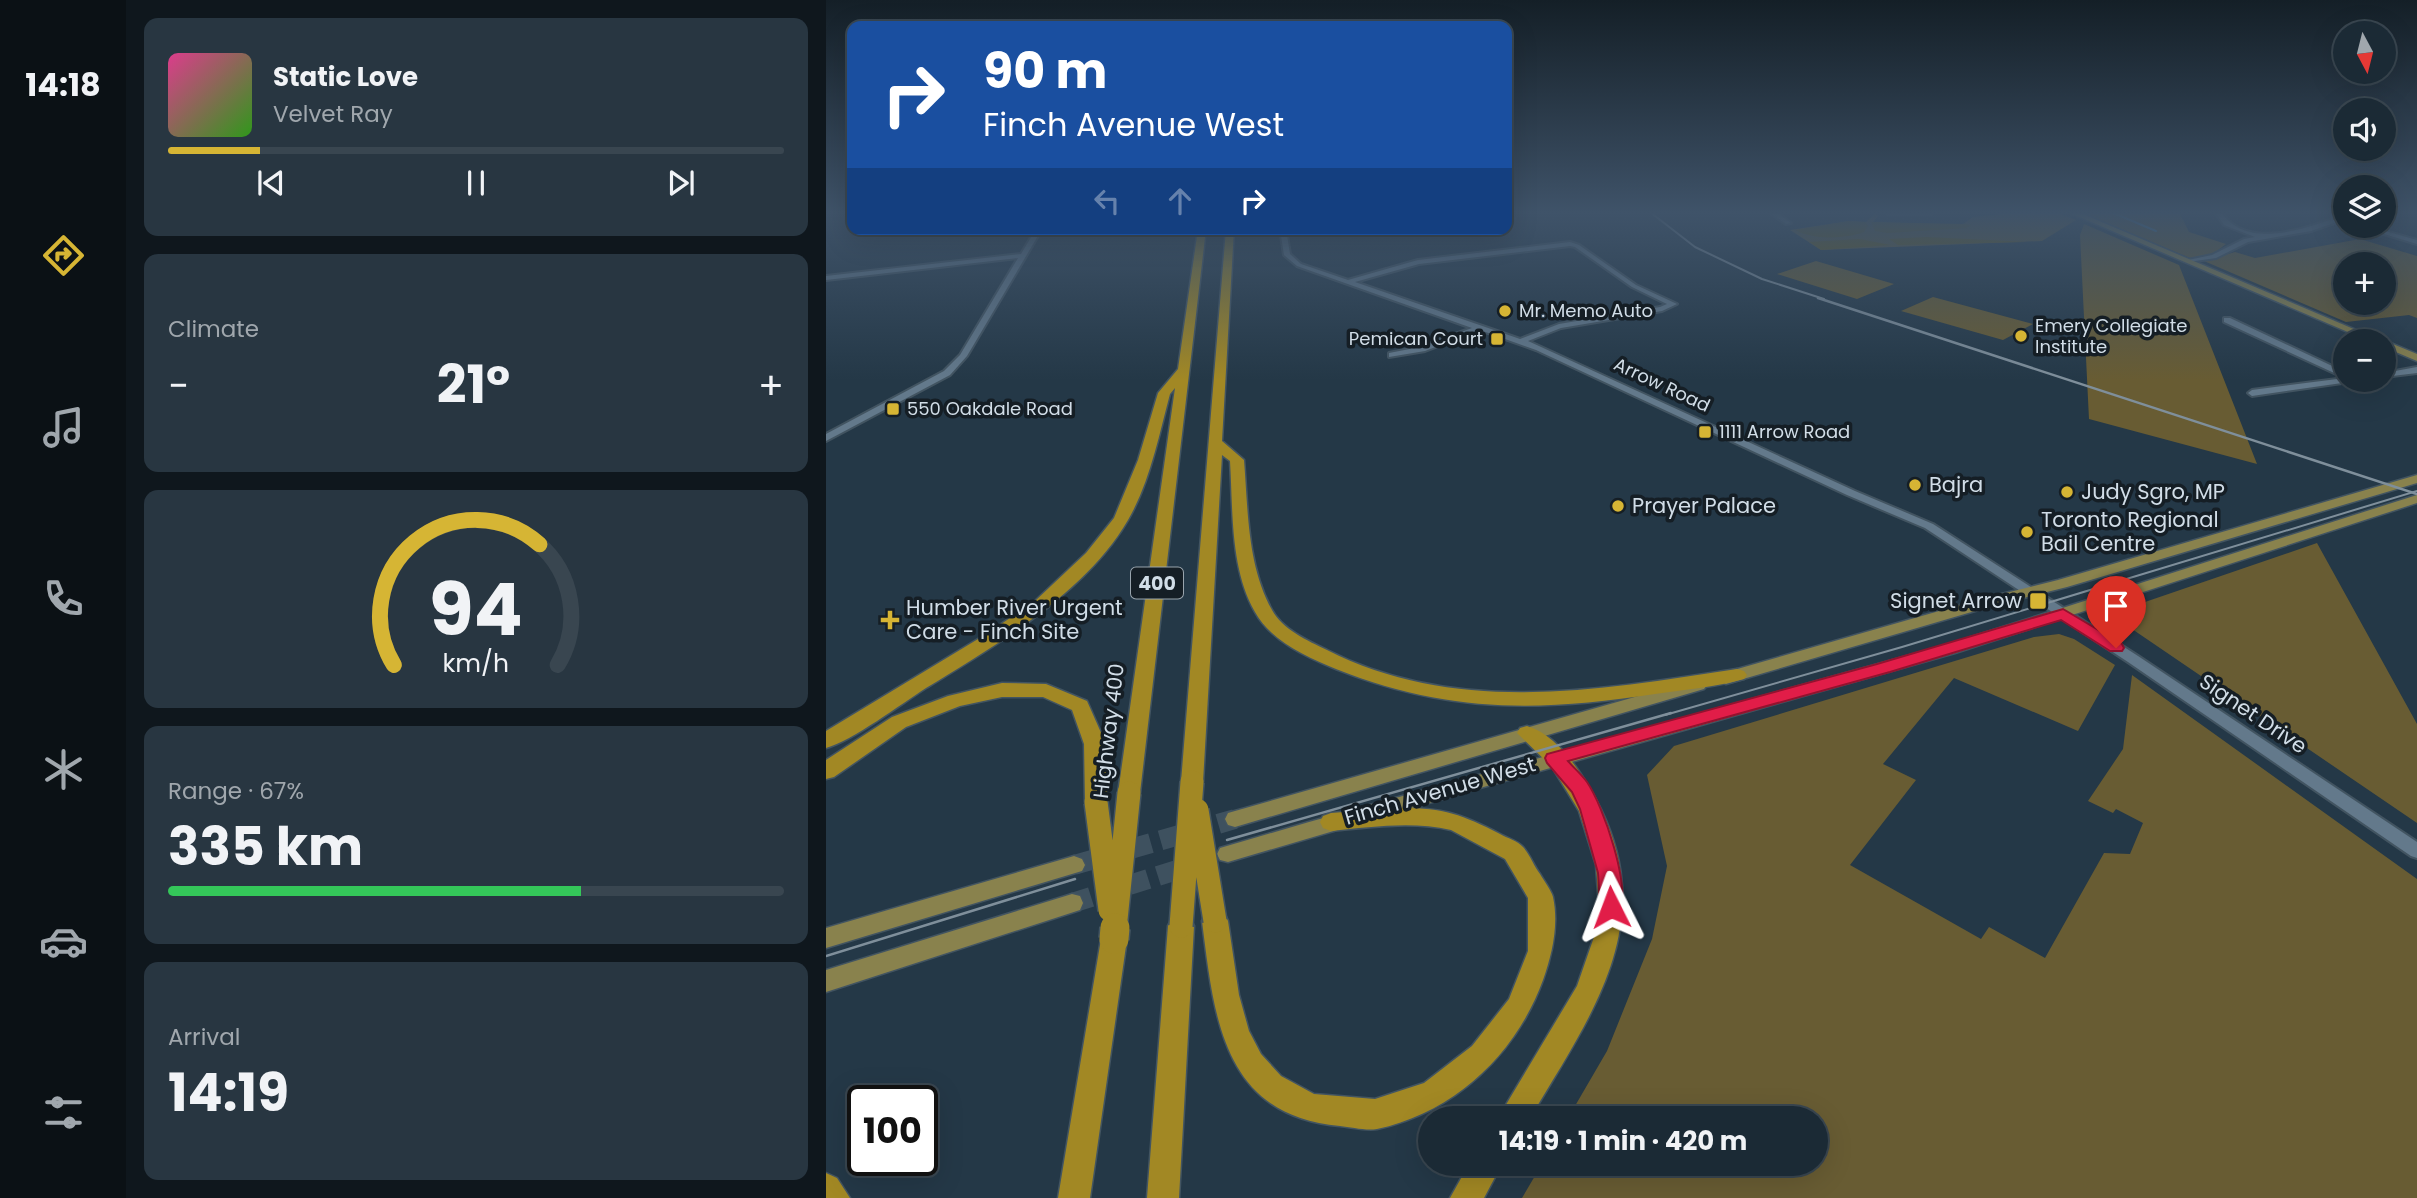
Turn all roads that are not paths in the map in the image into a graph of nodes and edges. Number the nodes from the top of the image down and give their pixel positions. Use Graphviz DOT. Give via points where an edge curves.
graph roads {
  1 [pos="916,268"];
  2 [pos="1016,268"];
  3 [pos="1197,268"];
  4 [pos="1228,268"];
  5 [pos="1312,268"];
  6 [pos="1398,268"];
  7 [pos="1608,268"];
  8 [pos="2206,268"];
  9 [pos="826,278"];
  10 [pos="1348,282"];
  11 [pos="2227,320"];
  12 [pos="1481,327"];
  13 [pos="2349,329"];
  14 [pos="1522,341"];
  15 [pos="2396,349"];
  16 [pos="1392,355"];
  17 [pos="2417,358"];
  18 [pos="2333,369"];
  19 [pos="2417,370"];
  20 [pos="1182,372"];
  21 [pos="2396,373"];
  22 [pos="2333,382"];
  23 [pos="2252,393"];
  24 [pos="826,438"];
  25 [pos="1217,444"];
  26 [pos="2417,479"];
  27 [pos="2417,499"];
  28 [pos="2029,593"];
  29 [pos="2063,614"];
  30 [pos="1737,675"];
  31 [pos="1527,733"];
  32 [pos="826,741"];
  33 [pos="1554,758"];
  34 [pos="826,771"];
  35 [pos="1192,782"];
  36 [pos="1235,819"];
  37 [pos="1331,822"];
  38 [pos="2417,851"];
  39 [pos="1228,854"];
  40 [pos="1074,865"];
  41 [pos="1072,903"];
  42 [pos="826,938"];
  43 [pos="1114,939"];
  44 [pos="826,981"];
  45 [pos="1521,1106"];
  46 [pos="1479,1176"];
  47 [pos="826,1189"];
  48 [pos="834,1198"];
  49 [pos="1074,1198"];
  50 [pos="1163,1198"];
  51 [pos="1466,1198"];
  1 -- 9 [label="street"];
  2 -- 24 [label="street" via="963,356 947,373"];
  3 -- 20 [label="highway, Highway 400 / 400"];
  4 -- 25 [label="highway, 400"];
  5 -- 10 [label="street, Arrow Road"];
  6 -- 10 [label="street"];
  7 -- 14 [label="street" via="1673,304 1559,326"];
  8 -- 13 [label="main road"];
  10 -- 12 [label="street, Arrow Road"];
  11 -- 18 [label="street"];
  12 -- 14 [label="street, Arrow Road"];
  12 -- 16 [label="street"];
  14 -- 28 [label="street, Arrow Road" via="1929,526"];
  15 -- 17 [label="main road"];
  19 -- 21 [label="street"];
  20 -- 32 [label="highway" via="1164,393 1145,460 1121,519 1092,556 1041,605 995,637"];
  20 -- 43 [label="highway, Highway 400 / 400, bridge"];
  22 -- 23 [label="street"];
  25 -- 30 [label="highway" via="1237,460 1245,557 1264,613 1296,643 1345,666 1422,693 1506,702 1593,697"];
  25 -- 35 [label="highway, 400"];
  26 -- 28 [label="main road, Finch Avenue West"];
  27 -- 29 [label="main road, Finch Avenue West"];
  28 -- 29 [label="street, Arrow Road"];
  28 -- 30 [label="main road, Finch Avenue West"];
  29 -- 33 [label="main road, Finch Avenue West"];
  29 -- 38 [label="street, Signet Drive"];
  30 -- 31 [label="main road, Finch Avenue West"];
  31 -- 33 [label="highway" via="1543,743"];
  31 -- 36 [label="main road, Finch Avenue West"];
  33 -- 37 [label="main road, Finch Avenue West"];
  33 -- 45 [label="highway" via="1580,787 1591,809 1609,873 1611,907 1605,944 1591,982"];
  34 -- 43 [label="highway, bridge" via="899,722 955,701 1002,691 1046,691 1080,706 1095,744 1096,802"];
  35 -- 37 [label="highway, bridge" via="1228,1004 1250,1063 1287,1098 1325,1113 1371,1115 1442,1091 1494,1046 1512,1021 1541,959 1544,910 1519,858 1481,831 1457,822 1403,817"];
  35 -- 50 [label="highway, 400, bridge"];
  37 -- 39 [label="main road, Finch Avenue West"];
  40 -- 42 [label="main road"];
  41 -- 44 [label="main road"];
  43 -- 49 [label="highway, Highway 400 / 400"];
  46 -- 51 [label="highway"];
  47 -- 48 [label="highway"];
}
